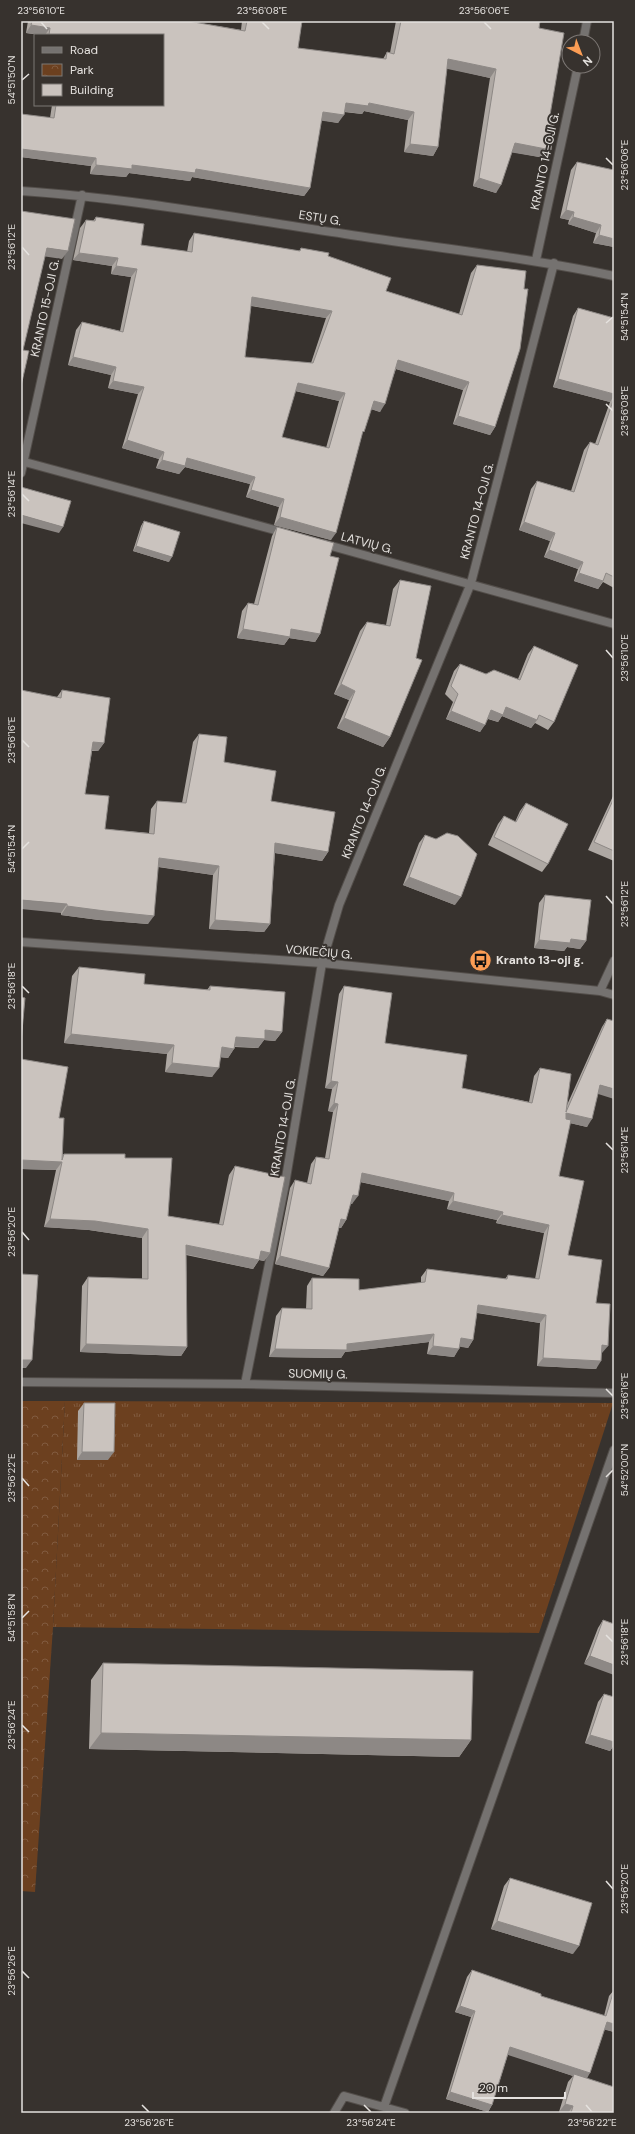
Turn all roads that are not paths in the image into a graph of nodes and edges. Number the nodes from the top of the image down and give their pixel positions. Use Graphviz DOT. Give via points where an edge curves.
graph roads {
  1 [pos="587,21"];
  2 [pos="585,34"];
  3 [pos="576,74"];
  4 [pos="21,191"];
  5 [pos="82,195"];
  6 [pos="536,260"];
  7 [pos="554,263"];
  8 [pos="614,276"];
  9 [pos="22,462"];
  10 [pos="21,473"];
  11 [pos="293,535"];
  12 [pos="316,542"];
  13 [pos="470,584"];
  14 [pos="614,624"];
  15 [pos="21,942"];
  16 [pos="614,961"];
  17 [pos="322,963"];
  18 [pos="600,991"];
  19 [pos="614,995"];
  20 [pos="21,1382"];
  21 [pos="246,1384"];
  22 [pos="614,1393"];
  23 [pos="614,1450"];
  24 [pos="384,2107"];
  25 [pos="334,2113"];
  26 [pos="406,2113"];
  1 -- 2 [label="street"];
  3 -- 6 [label="street, KRANTO 14-OJI G."];
  4 -- 5 [label="street, ESTŲ G."];
  5 -- 6 [label="street, ESTŲ G." via="382,240"];
  5 -- 9 [label="street, KRANTO 15-OJI G."];
  6 -- 7 [label="street, ESTŲ G."];
  7 -- 8 [label="street, ESTŲ G."];
  7 -- 13 [label="street, KRANTO 14-OJI G."];
  9 -- 10 [label="street, KRANTO 15-OJI G."];
  9 -- 11 [label="street"];
  12 -- 13 [label="street, LATVIŲ G."];
  13 -- 14 [label="street, LATVIŲ G."];
  13 -- 17 [label="street, KRANTO 14-OJI G." via="339,905"];
  15 -- 17 [label="street, VOKIEČIŲ G."];
  16 -- 18 [label="street"];
  17 -- 18 [label="street, VOKIEČIŲ G."];
  17 -- 21 [label="street, KRANTO 14-OJI G." via="285,1184"];
  18 -- 19 [label="street, VOKIEČIŲ G."];
  20 -- 21 [label="street, SUOMIŲ G."];
  21 -- 22 [label="street, SUOMIŲ G."];
  23 -- 24 [label="street"];
  24 -- 25 [label="street" via="344,2096"];
  24 -- 26 [label="street"];
}
